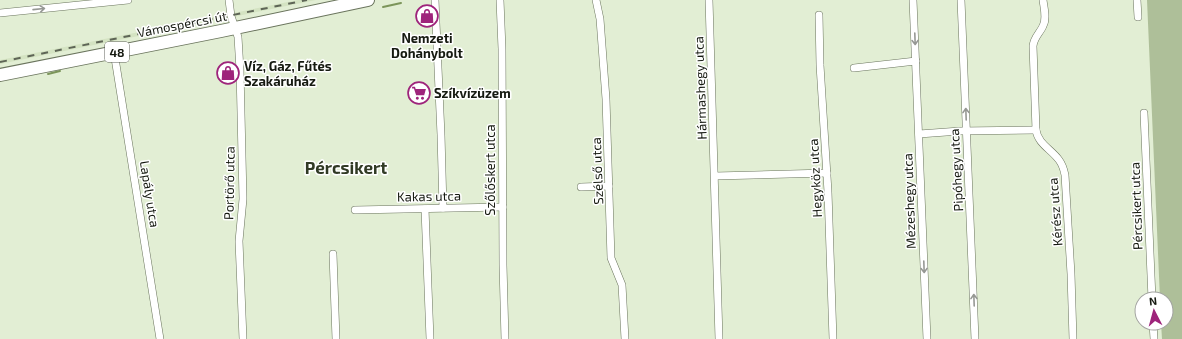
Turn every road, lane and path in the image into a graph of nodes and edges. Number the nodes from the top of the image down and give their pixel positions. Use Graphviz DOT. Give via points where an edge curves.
graph roads {
  1 [pos="128,0"];
  2 [pos="229,0"];
  3 [pos="368,0"];
  4 [pos="435,0"];
  5 [pos="500,0"];
  6 [pos="596,0"];
  7 [pos="709,0"];
  8 [pos="913,0"];
  9 [pos="961,0"];
  10 [pos="1043,0"];
  11 [pos="1137,0"];
  12 [pos="0,13"];
  13 [pos="819,15"];
  14 [pos="1138,17"];
  15 [pos="235,28"];
  16 [pos="114,52"];
  17 [pos="916,61"];
  18 [pos="854,68"];
  19 [pos="0,75"];
  20 [pos="1144,113"];
  21 [pos="1036,130"];
  22 [pos="966,131"];
  23 [pos="919,134"];
  24 [pos="827,173"];
  25 [pos="715,176"];
  26 [pos="581,186"];
  27 [pos="609,186"];
  28 [pos="503,207"];
  29 [pos="443,208"];
  30 [pos="425,209"];
  31 [pos="355,210"];
  32 [pos="333,254"];
  33 [pos="1152,291"];
  34 [pos="160,339"];
  35 [pos="243,339"];
  36 [pos="336,339"];
  37 [pos="430,339"];
  38 [pos="505,339"];
  39 [pos="625,339"];
  40 [pos="719,339"];
  41 [pos="833,339"];
  42 [pos="927,339"];
  43 [pos="975,339"];
  44 [pos="1073,339"];
  12 -- 1 [label="street, one-way"];
  2 -- 15 [label="street, Portörő utca"];
  3 -- 15 [label="main road, Vámospércsi út / 48"];
  4 -- 29 [label="street"];
  5 -- 28 [label="street, Szőlőskert utca"];
  6 -- 27 [label="street, Szélső utca" via="600,19 606,99"];
  7 -- 25 [label="street, Hármashegy utca"];
  8 -- 17 [label="street, Mézeshegy utca, one-way"];
  22 -- 9 [label="street, Pipóhegy utca, one-way"];
  10 -- 21 [label="street, Kérész utca" via="1045,22 1033,46"];
  11 -- 14 [label="street"];
  13 -- 24 [label="street, Hegyköz utca"];
  15 -- 16 [label="main road, Vámospércsi út / 48"];
  15 -- 35 [label="street, Portörő utca" via="238,37 242,135 243,199 239,241"];
  16 -- 19 [label="main road, Vámospércsi út / 48"];
  16 -- 34 [label="street, Lapály utca"];
  17 -- 18 [label="street"];
  17 -- 23 [label="street, Mézeshegy utca"];
  20 -- 33 [label="street, Pércsikert utca"];
  21 -- 22 [label="street"];
  21 -- 44 [label="street, Kérész utca" via="1039,139 1059,160 1065,175"];
  22 -- 23 [label="street"];
  43 -- 22 [label="street, Pipóhegy utca, one-way"];
  23 -- 42 [label="street, Mézeshegy utca, one-way"];
  24 -- 25 [label="street"];
  24 -- 41 [label="street, Hegyköz utca"];
  25 -- 40 [label="street, Hármashegy utca"];
  26 -- 27 [label="street"];
  27 -- 39 [label="street, Szélső utca" via="611,259 622,287"];
  28 -- 29 [label="street, Kakas utca"];
  28 -- 38 [label="street, Szőlőskert utca"];
  29 -- 30 [label="street, Kakas utca"];
  30 -- 31 [label="street, Kakas utca"];
  30 -- 37 [label="street"];
  32 -- 36 [label="street"];
}
